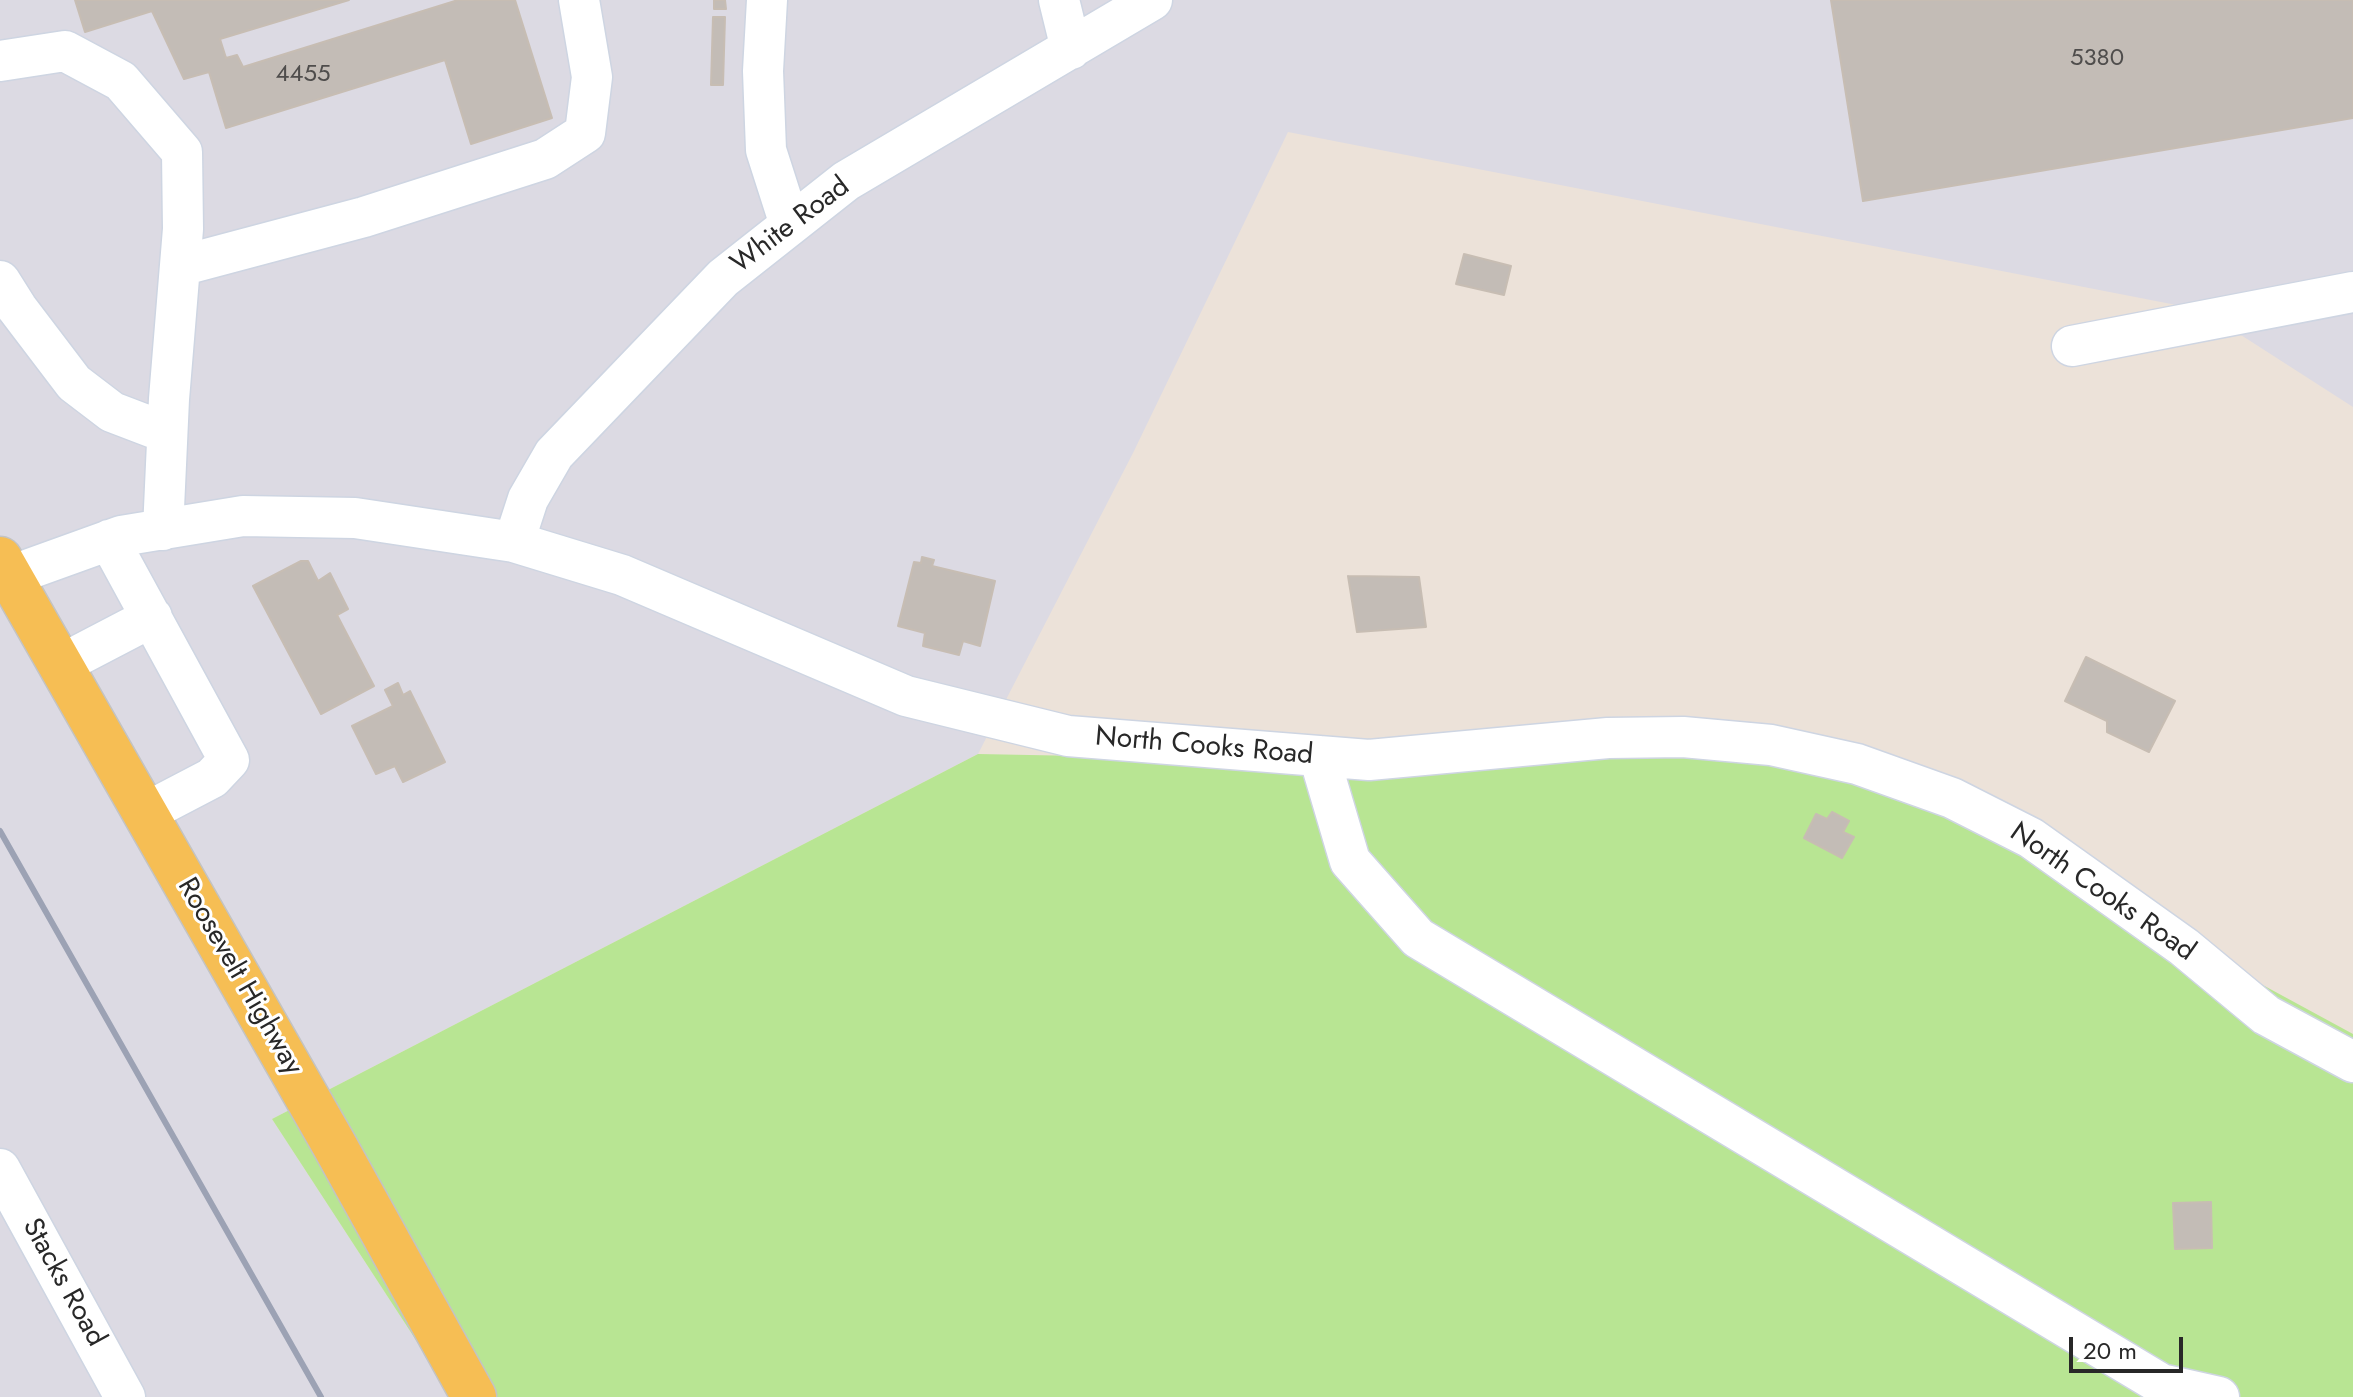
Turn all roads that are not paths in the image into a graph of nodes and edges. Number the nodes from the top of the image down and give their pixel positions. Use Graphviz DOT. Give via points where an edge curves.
graph roads {
  1 [pos="579,0"];
  2 [pos="767,0"];
  3 [pos="1059,0"];
  4 [pos="1152,0"];
  5 [pos="1071,49"];
  6 [pos="0,61"];
  7 [pos="790,225"];
  8 [pos="180,266"];
  9 [pos="0,281"];
  10 [pos="2353,292"];
  11 [pos="2072,346"];
  12 [pos="167,433"];
  13 [pos="163,530"];
  14 [pos="109,540"];
  15 [pos="514,542"];
  16 [pos="5,568"];
  17 [pos="152,617"];
  18 [pos="60,665"];
  19 [pos="1319,756"];
  20 [pos="145,813"];
  21 [pos="2353,1062"];
  22 [pos="0,1169"];
  23 [pos="125,1397"];
  24 [pos="474,1397"];
  25 [pos="2219,1397"];
  1 -- 8 [label="street" via="592,77 585,133 545,159 364,217"];
  2 -- 7 [label="street" via="766,150"];
  3 -- 5 [label="street"];
  4 -- 5 [label="street, White Road"];
  5 -- 7 [label="street, White Road" via="846,181"];
  6 -- 8 [label="street" via="65,51 121,81 182,152"];
  7 -- 15 [label="street, White Road" via="723,278 554,454 528,499"];
  8 -- 12 [label="street"];
  9 -- 12 [label="street" via="74,383 112,412"];
  10 -- 11 [label="street"];
  12 -- 13 [label="street"];
  13 -- 14 [label="street, North Cooks Road"];
  13 -- 15 [label="street, North Cooks Road" via="243,516 355,518"];
  14 -- 16 [label="street, North Cooks Road"];
  14 -- 17 [label="street"];
  15 -- 19 [label="street, North Cooks Road" via="622,575 906,696 1068,736"];
  16 -- 18 [label="main road, Roosevelt Highway"];
  17 -- 18 [label="street"];
  17 -- 20 [label="street" via="229,760 212,778"];
  18 -- 20 [label="main road, Roosevelt Highway"];
  19 -- 21 [label="street, North Cooks Road" via="1369,760 1608,738 1683,737 1771,745 1857,764 1952,798 2031,838 2184,947 2266,1015"];
  19 -- 25 [label="street" via="1350,861 1418,938 2161,1384"];
  20 -- 24 [label="main road, Roosevelt Highway"];
  22 -- 23 [label="street, Stacks Road"];
}
